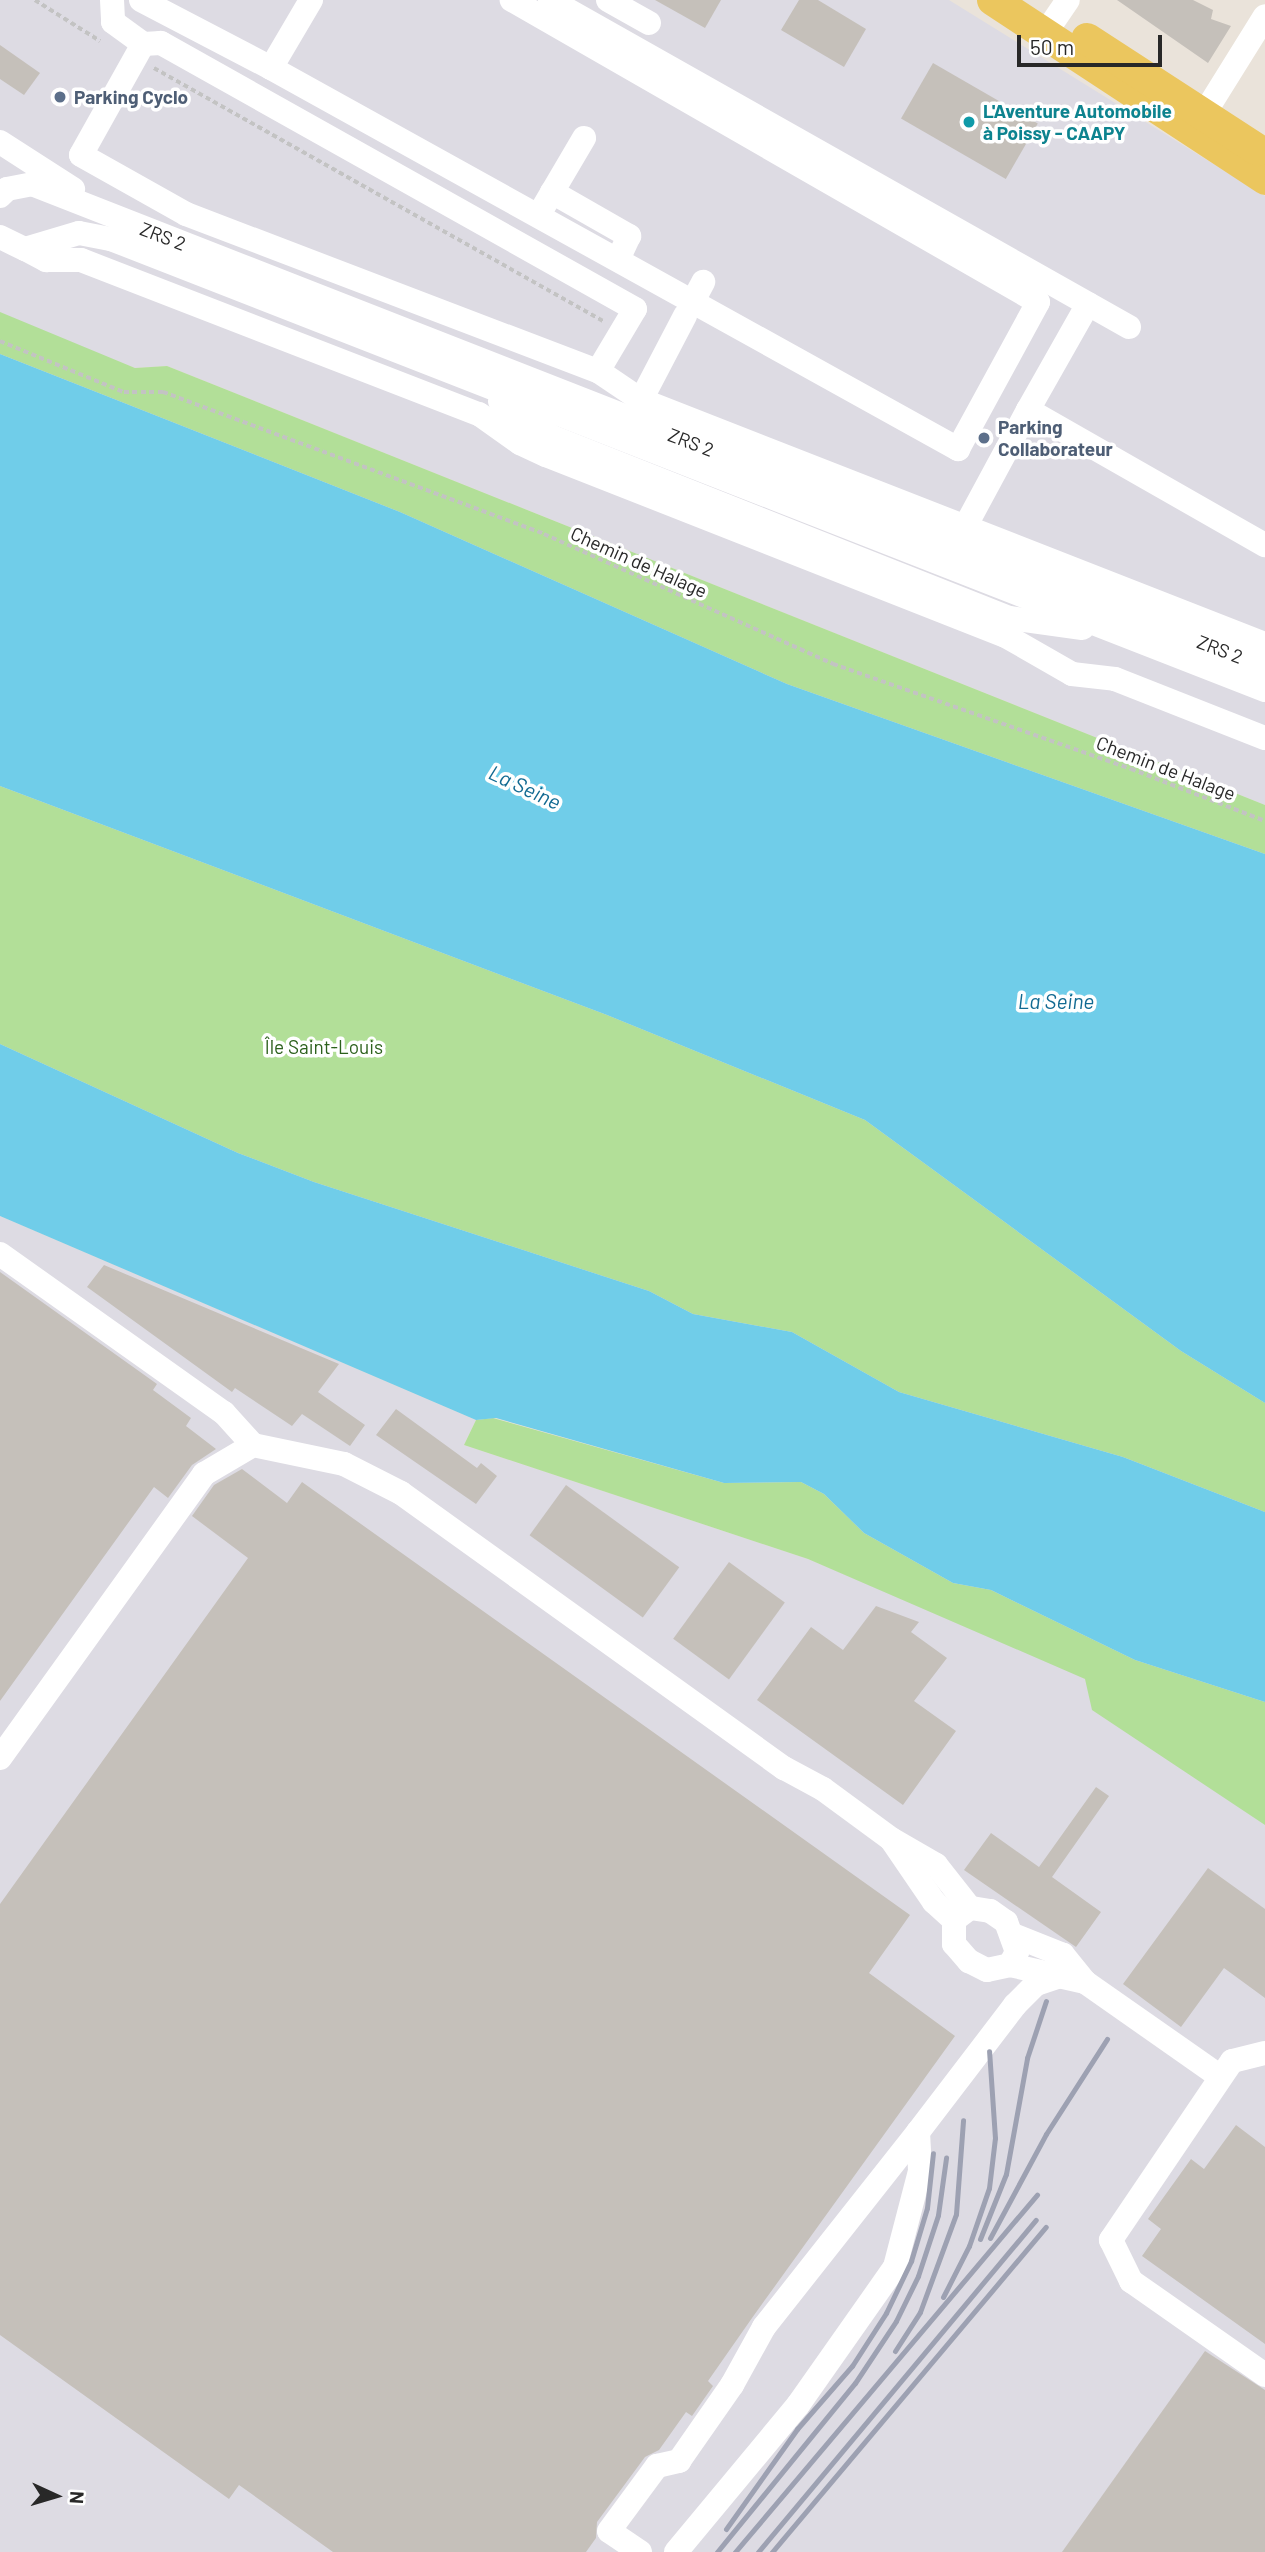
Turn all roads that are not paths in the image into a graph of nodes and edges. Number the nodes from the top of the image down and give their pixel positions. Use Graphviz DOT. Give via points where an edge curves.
graph roads {
  1 [pos="112,0"];
  2 [pos="141,0"];
  3 [pos="311,0"];
  4 [pos="512,0"];
  5 [pos="550,0"];
  6 [pos="993,0"];
  7 [pos="1027,0"];
  8 [pos="616,4"];
  9 [pos="1265,16"];
  10 [pos="1056,18"];
  11 [pos="649,23"];
  12 [pos="139,51"];
  13 [pos="271,68"];
  14 [pos="1200,125"];
  15 [pos="584,138"];
  16 [pos="0,142"];
  17 [pos="1265,155"];
  18 [pos="1265,179"];
  19 [pos="2,188"];
  20 [pos="552,192"];
  21 [pos="118,218"];
  22 [pos="536,219"];
  23 [pos="0,237"];
  24 [pos="25,249"];
  25 [pos="618,260"];
  26 [pos="693,300"];
  27 [pos="1088,304"];
  28 [pos="1129,327"];
  29 [pos="598,371"];
  30 [pos="640,400"];
  31 [pos="1028,410"];
  32 [pos="965,527"];
  33 [pos="1265,545"];
  34 [pos="1265,643"];
  35 [pos="1265,667"];
  36 [pos="1265,690"];
  37 [pos="1265,738"];
  38 [pos="0,1254"];
  39 [pos="253,1445"];
  40 [pos="0,1758"];
  41 [pos="962,1914"];
  42 [pos="1013,1934"];
  43 [pos="1010,1965"];
  44 [pos="1057,1977"];
  45 [pos="1085,1982"];
  46 [pos="1265,2053"];
  47 [pos="1219,2076"];
  48 [pos="918,2132"];
  49 [pos="1265,2375"];
  50 [pos="640,2552"];
  51 [pos="677,2552"];
  1 -- 12 [label="street" via="113,22"];
  2 -- 13 [label="street"];
  3 -- 13 [label="street"];
  4 -- 26 [label="street" via="1038,302 958,449"];
  5 -- 27 [label="street"];
  6 -- 10 [label="main road"];
  7 -- 10 [label="main road"];
  8 -- 11 [label="street"];
  9 -- 14 [label="street"];
  10 -- 14 [label="main road"];
  12 -- 29 [label="street" via="161,43 635,310"];
  12 -- 29 [label="street" via="81,155 186,214"];
  13 -- 22 [label="street"];
  14 -- 17 [label="main road"];
  14 -- 18 [label="main road"];
  15 -- 20 [label="street"];
  16 -- 21 [label="street, ZRS 2"];
  19 -- 21 [label="street, ZRS 2" via="32,184"];
  20 -- 22 [label="street"];
  20 -- 25 [label="street" via="629,236"];
  21 -- 35 [label="street, ZRS 2"];
  22 -- 25 [label="street"];
  23 -- 24 [label="street"];
  24 -- 36 [label="street, ZRS 2" via="79,233 111,239"];
  24 -- 37 [label="street" via="46,260 81,260 479,414 537,451 1004,635 1072,674 1115,679"];
  25 -- 26 [label="street"];
  26 -- 30 [label="street"];
  27 -- 28 [label="street"];
  27 -- 31 [label="street"];
  29 -- 30 [label="street"];
  30 -- 32 [label="street"];
  31 -- 32 [label="street"];
  31 -- 33 [label="street"];
  32 -- 34 [label="street"];
  38 -- 39 [label="street" via="224,1413"];
  39 -- 40 [label="street" via="204,1474"];
  39 -- 41 [label="street" via="345,1464 401,1493 784,1768 936,1865"];
  41 -- 42 [label="street" via="990,1911"];
  41 -- 43 [label="street" via="954,1944 969,1961 987,1970"];
  42 -- 43 [label="street" via="1017,1952"];
  42 -- 45 [label="street" via="1063,1955"];
  43 -- 44 [label="street"];
  44 -- 45 [label="street"];
  44 -- 48 [label="street" via="1037,1984 991,2035"];
  45 -- 47 [label="street"];
  46 -- 47 [label="street" via="1232,2061"];
  47 -- 49 [label="street" via="1111,2240 1131,2281"];
  48 -- 50 [label="street" via="764,2327 732,2385 679,2461 657,2466 610,2530"];
  48 -- 51 [label="street" via="920,2171 895,2267 798,2405"];
}
